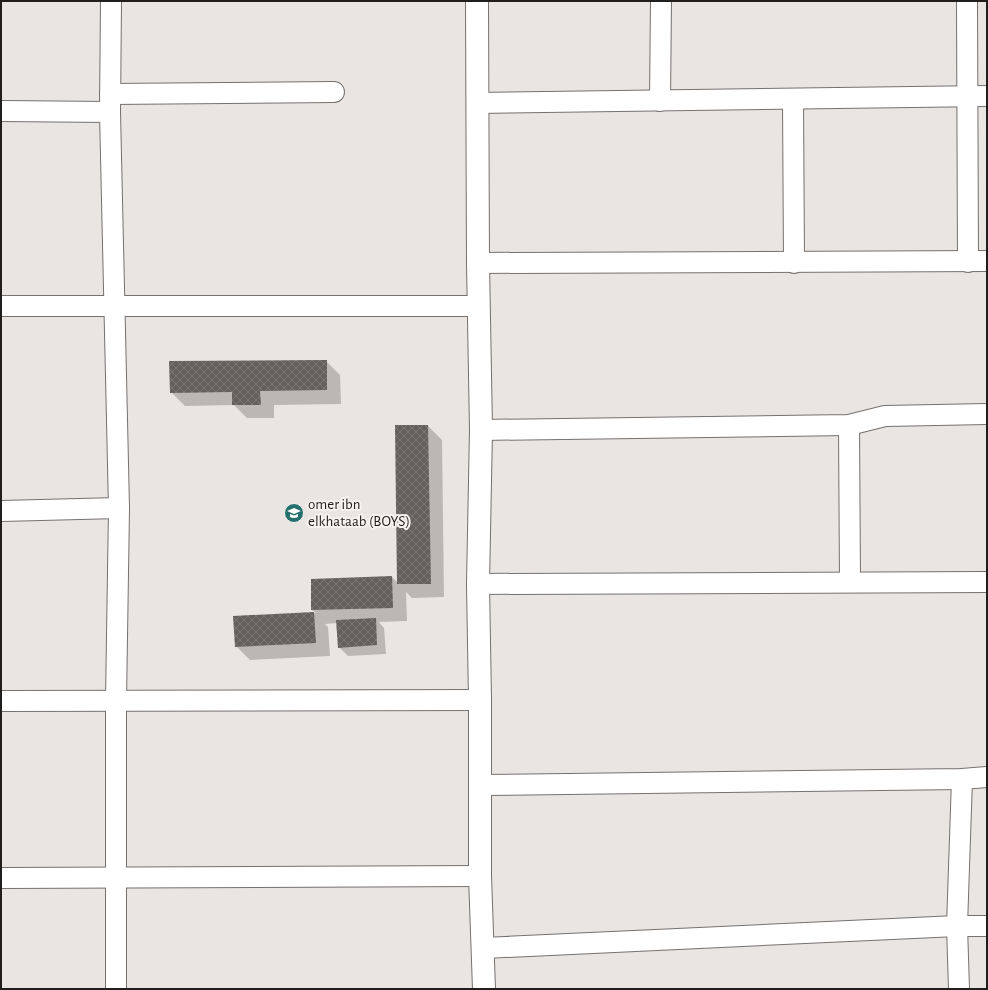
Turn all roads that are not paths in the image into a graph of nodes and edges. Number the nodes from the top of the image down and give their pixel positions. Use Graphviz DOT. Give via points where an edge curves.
graph roads {
  1 [pos="111,1"];
  2 [pos="477,1"];
  3 [pos="661,1"];
  4 [pos="968,1"];
  5 [pos="334,92"];
  6 [pos="987,96"];
  7 [pos="967,97"];
  8 [pos="793,99"];
  9 [pos="660,101"];
  10 [pos="110,103"];
  11 [pos="477,103"];
  12 [pos="1,111"];
  13 [pos="978,262"];
  14 [pos="478,263"];
  15 [pos="794,263"];
  16 [pos="1,306"];
  17 [pos="114,306"];
  18 [pos="478,306"];
  19 [pos="987,414"];
  20 [pos="849,424"];
  21 [pos="481,430"];
  22 [pos="119,508"];
  23 [pos="1,511"];
  24 [pos="850,582"];
  25 [pos="987,582"];
  26 [pos="478,584"];
  27 [pos="480,700"];
  28 [pos="1,701"];
  29 [pos="116,701"];
  30 [pos="987,777"];
  31 [pos="962,779"];
  32 [pos="480,785"];
  33 [pos="480,876"];
  34 [pos="1,878"];
  35 [pos="117,878"];
  36 [pos="957,926"];
  37 [pos="987,926"];
  38 [pos="484,948"];
  39 [pos="116,989"];
  40 [pos="484,989"];
  41 [pos="959,989"];
  1 -- 10 [label="street"];
  2 -- 11 [label="main road"];
  3 -- 9 [label="street"];
  4 -- 7 [label="street"];
  5 -- 10 [label="street"];
  6 -- 7 [label="street"];
  7 -- 8 [label="street"];
  7 -- 13 [label="street"];
  8 -- 9 [label="street"];
  8 -- 15 [label="street"];
  9 -- 11 [label="street"];
  10 -- 12 [label="street"];
  10 -- 17 [label="street"];
  11 -- 14 [label="main road"];
  13 -- 15 [label="street"];
  14 -- 15 [label="street"];
  14 -- 18 [label="main road"];
  16 -- 17 [label="street"];
  17 -- 18 [label="street"];
  17 -- 22 [label="street"];
  18 -- 21 [label="main road"];
  19 -- 20 [label="street" via="885,416"];
  20 -- 21 [label="street"];
  20 -- 24 [label="street"];
  21 -- 26 [label="main road"];
  22 -- 23 [label="street"];
  22 -- 29 [label="street"];
  24 -- 25 [label="street"];
  24 -- 26 [label="street"];
  26 -- 27 [label="main road"];
  27 -- 29 [label="street"];
  27 -- 32 [label="main road"];
  28 -- 29 [label="street"];
  29 -- 35 [label="street"];
  30 -- 31 [label="street"];
  31 -- 32 [label="street"];
  31 -- 36 [label="street"];
  32 -- 33 [label="main road"];
  33 -- 35 [label="street"];
  33 -- 38 [label="main road"];
  34 -- 35 [label="street"];
  35 -- 39 [label="street"];
  36 -- 37 [label="street"];
  36 -- 38 [label="street"];
  36 -- 41 [label="street"];
  38 -- 40 [label="main road"];
}
